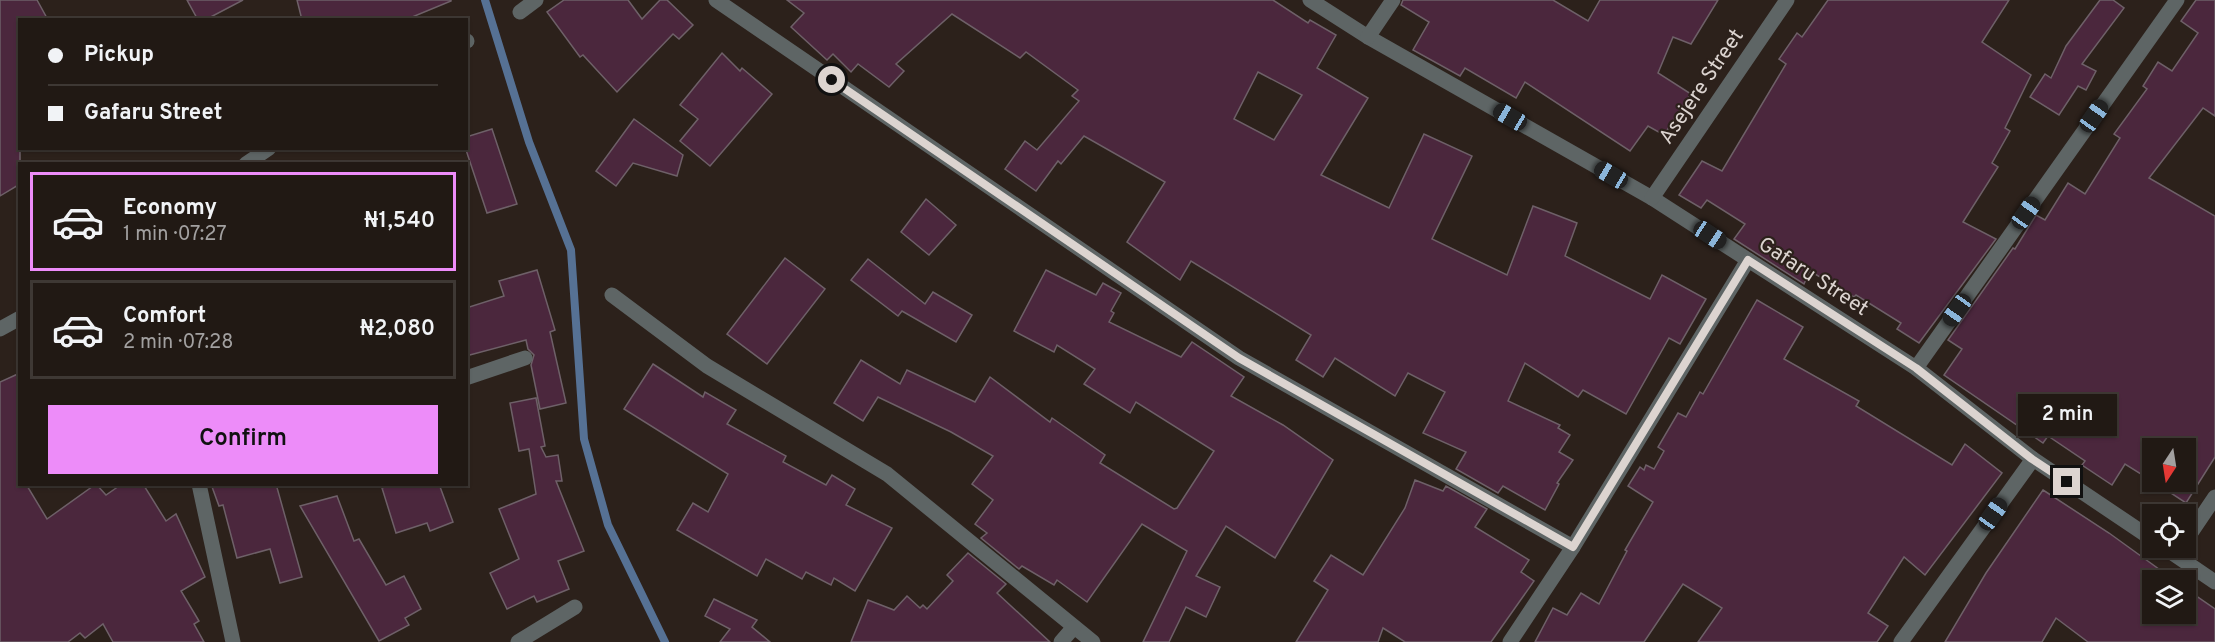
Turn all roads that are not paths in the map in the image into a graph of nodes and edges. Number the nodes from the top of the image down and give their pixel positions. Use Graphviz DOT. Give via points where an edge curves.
graph roads {
  1 [pos="536,0"];
  2 [pos="716,0"];
  3 [pos="1310,0"];
  4 [pos="1393,0"];
  5 [pos="1787,0"];
  6 [pos="2177,0"];
  7 [pos="520,12"];
  8 [pos="1368,37"];
  9 [pos="266,150"];
  10 [pos="249,162"];
  11 [pos="1652,198"];
  12 [pos="1748,260"];
  13 [pos="612,295"];
  14 [pos="18,319"];
  15 [pos="0,329"];
  16 [pos="525,358"];
  17 [pos="1916,368"];
  18 [pos="468,377"];
  19 [pos="2032,459"];
  20 [pos="198,486"];
  21 [pos="2215,497"];
  22 [pos="2196,525"];
  23 [pos="2142,532"];
  24 [pos="1573,547"];
  25 [pos="2184,558"];
  26 [pos="2215,582"];
  27 [pos="575,607"];
  28 [pos="1074,627"];
  29 [pos="233,642"];
  30 [pos="518,642"];
  31 [pos="1061,642"];
  32 [pos="1092,642"];
  33 [pos="1510,642"];
  34 [pos="1901,642"];
  1 -- 7 [label="street"];
  2 -- 24 [label="street" via="1239,358"];
  3 -- 8 [label="street, Gafaru Street"];
  4 -- 8 [label="street"];
  5 -- 11 [label="street, Asejere Street"];
  6 -- 17 [label="street"];
  8 -- 11 [label="street, Gafaru Street"];
  9 -- 10 [label="street"];
  11 -- 12 [label="street, Gafaru Street"];
  12 -- 17 [label="street, Gafaru Street"];
  12 -- 24 [label="street"];
  13 -- 28 [label="street" via="707,366 887,474"];
  14 -- 15 [label="street"];
  16 -- 18 [label="street"];
  17 -- 19 [label="street, Gafaru Street"];
  19 -- 23 [label="street, Gafaru Street"];
  19 -- 34 [label="street"];
  20 -- 29 [label="street"];
  21 -- 22 [label="street"];
  24 -- 33 [label="street"];
  25 -- 26 [label="street"];
  27 -- 30 [label="street"];
  28 -- 31 [label="street"];
  28 -- 32 [label="street"];
}
